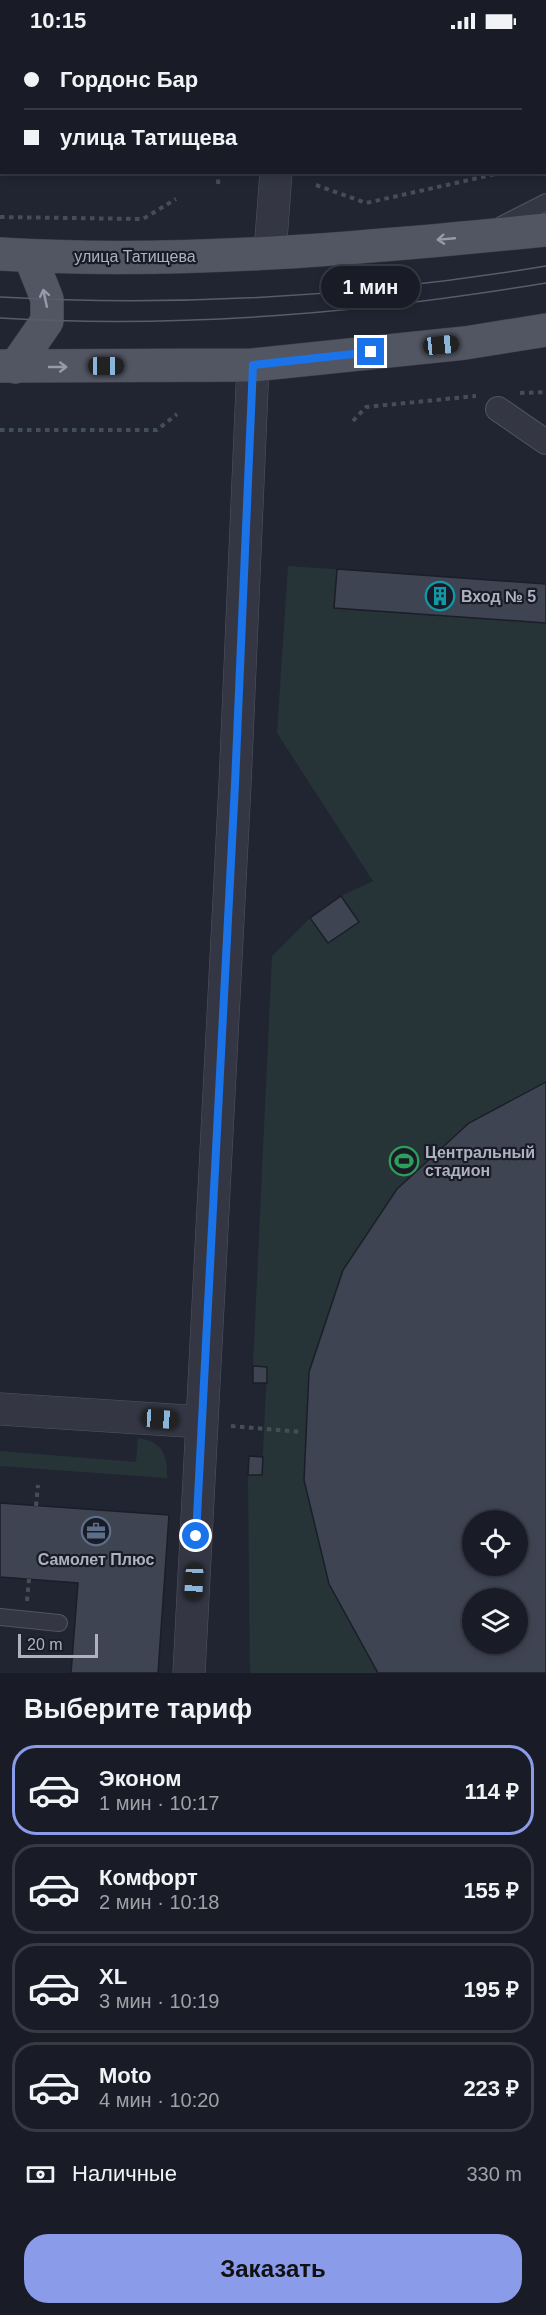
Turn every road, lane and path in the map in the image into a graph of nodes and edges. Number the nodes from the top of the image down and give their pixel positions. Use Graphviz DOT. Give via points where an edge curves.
graph roads {
  1 [pos="219,174"];
  2 [pos="276,174"];
  3 [pos="496,174"];
  4 [pos="218,184"];
  5 [pos="316,185"];
  6 [pos="176,199"];
  7 [pos="546,202"];
  8 [pos="0,217"];
  9 [pos="546,230"];
  10 [pos="479,236"];
  11 [pos="270,253"];
  12 [pos="15,255"];
  13 [pos="546,330"];
  14 [pos="513,337"];
  15 [pos="546,341"];
  16 [pos="253,365"];
  17 [pos="7,367"];
  18 [pos="546,392"];
  19 [pos="477,396"];
  20 [pos="505,401"];
  21 [pos="177,414"];
  22 [pos="353,421"];
  23 [pos="0,430"];
  24 [pos="546,442"];
  25 [pos="0,1409"];
  26 [pos="216,1424"];
  27 [pos="302,1432"];
  28 [pos="38,1485"];
  29 [pos="36,1506"];
  30 [pos="0,1617"];
  31 [pos="59,1623"];
  32 [pos="189,1673"];
  1 -- 4 [label="path"];
  2 -- 11 [label="street"];
  3 -- 5 [label="path" via="366,203"];
  6 -- 8 [label="path" via="142,219"];
  7 -- 10 [label="lane"];
  9 -- 10 [label="main road, улица Татищева"];
  10 -- 11 [label="main road, улица Татищева, one-way"];
  11 -- 12 [label="main road, улица Татищева" via="175,257"];
  17 -- 12 [label="main road, one-way" via="47,321 47,299"];
  13 -- 14 [label="main road"];
  14 -- 15 [label="lane"];
  14 -- 16 [label="main road"];
  17 -- 16 [label="main road, one-way"];
  16 -- 26 [label="street" via="235,772"];
  18 -- 20 [label="path"];
  19 -- 22 [label="path" via="366,407"];
  20 -- 24 [label="street"];
  21 -- 23 [label="path" via="157,430"];
  25 -- 26 [label="street"];
  26 -- 27 [label="path"];
  26 -- 32 [label="street"];
  28 -- 29 [label="path"];
  30 -- 31 [label="lane"];
}
